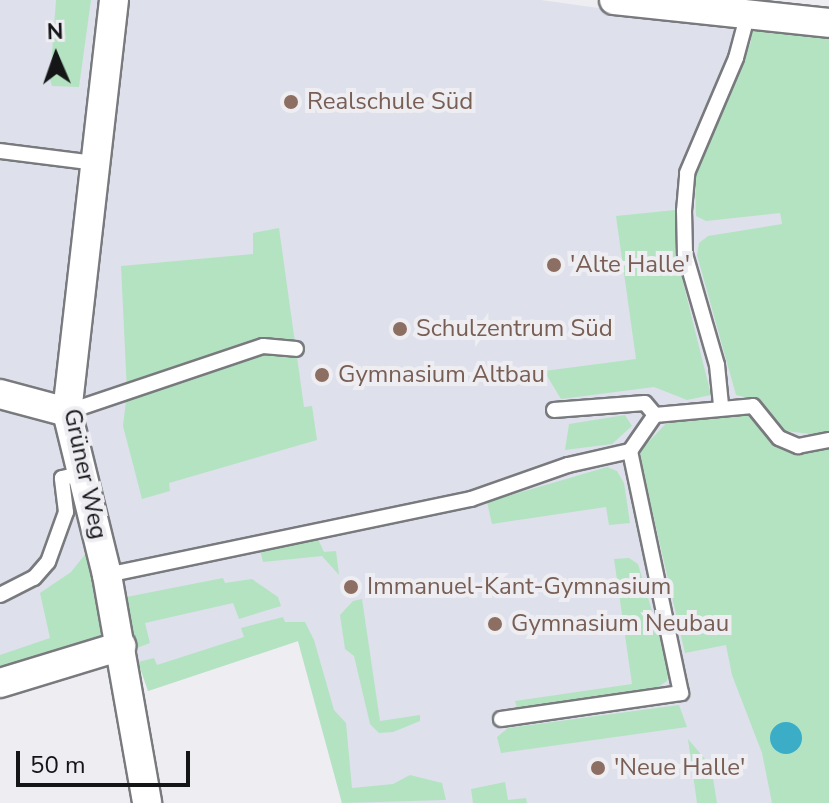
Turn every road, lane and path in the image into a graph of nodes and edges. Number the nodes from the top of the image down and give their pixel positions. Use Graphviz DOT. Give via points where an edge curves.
graph roads {
  1 [pos="114,0"];
  2 [pos="614,0"];
  3 [pos="671,4"];
  4 [pos="747,17"];
  5 [pos="829,23"];
  6 [pos="0,151"];
  7 [pos="95,163"];
  8 [pos="296,349"];
  9 [pos="0,394"];
  10 [pos="721,405"];
  11 [pos="554,410"];
  12 [pos="67,412"];
  13 [pos="655,415"];
  14 [pos="829,440"];
  15 [pos="630,451"];
  16 [pos="84,473"];
  17 [pos="107,575"];
  18 [pos="0,595"];
  19 [pos="121,646"];
  20 [pos="0,683"];
  21 [pos="501,719"];
  22 [pos="147,803"];
  1 -- 7 [label="street, Grüner Weg"];
  2 -- 3 [label="street"];
  3 -- 4 [label="street"];
  4 -- 5 [label="street"];
  4 -- 10 [label="lane" via="687,173 684,211 685,254 717,365"];
  6 -- 7 [label="lane"];
  7 -- 12 [label="street, Grüner Weg"];
  8 -- 12 [label="lane" via="263,346"];
  9 -- 12 [label="street"];
  10 -- 13 [label="lane"];
  10 -- 14 [label="lane" via="753,406 779,438 798,446"];
  11 -- 13 [label="lane" via="645,403"];
  12 -- 16 [label="street, Grüner Weg"];
  13 -- 15 [label="lane"];
  15 -- 17 [label="lane" via="568,465 471,499"];
  15 -- 21 [label="lane" via="681,693"];
  16 -- 17 [label="street, Grüner Weg"];
  16 -- 18 [label="lane" via="62,478 66,512 48,562 34,578"];
  17 -- 19 [label="street, Grüner Weg"];
  19 -- 20 [label="street"];
  19 -- 22 [label="street, Grüner Weg"];
}
